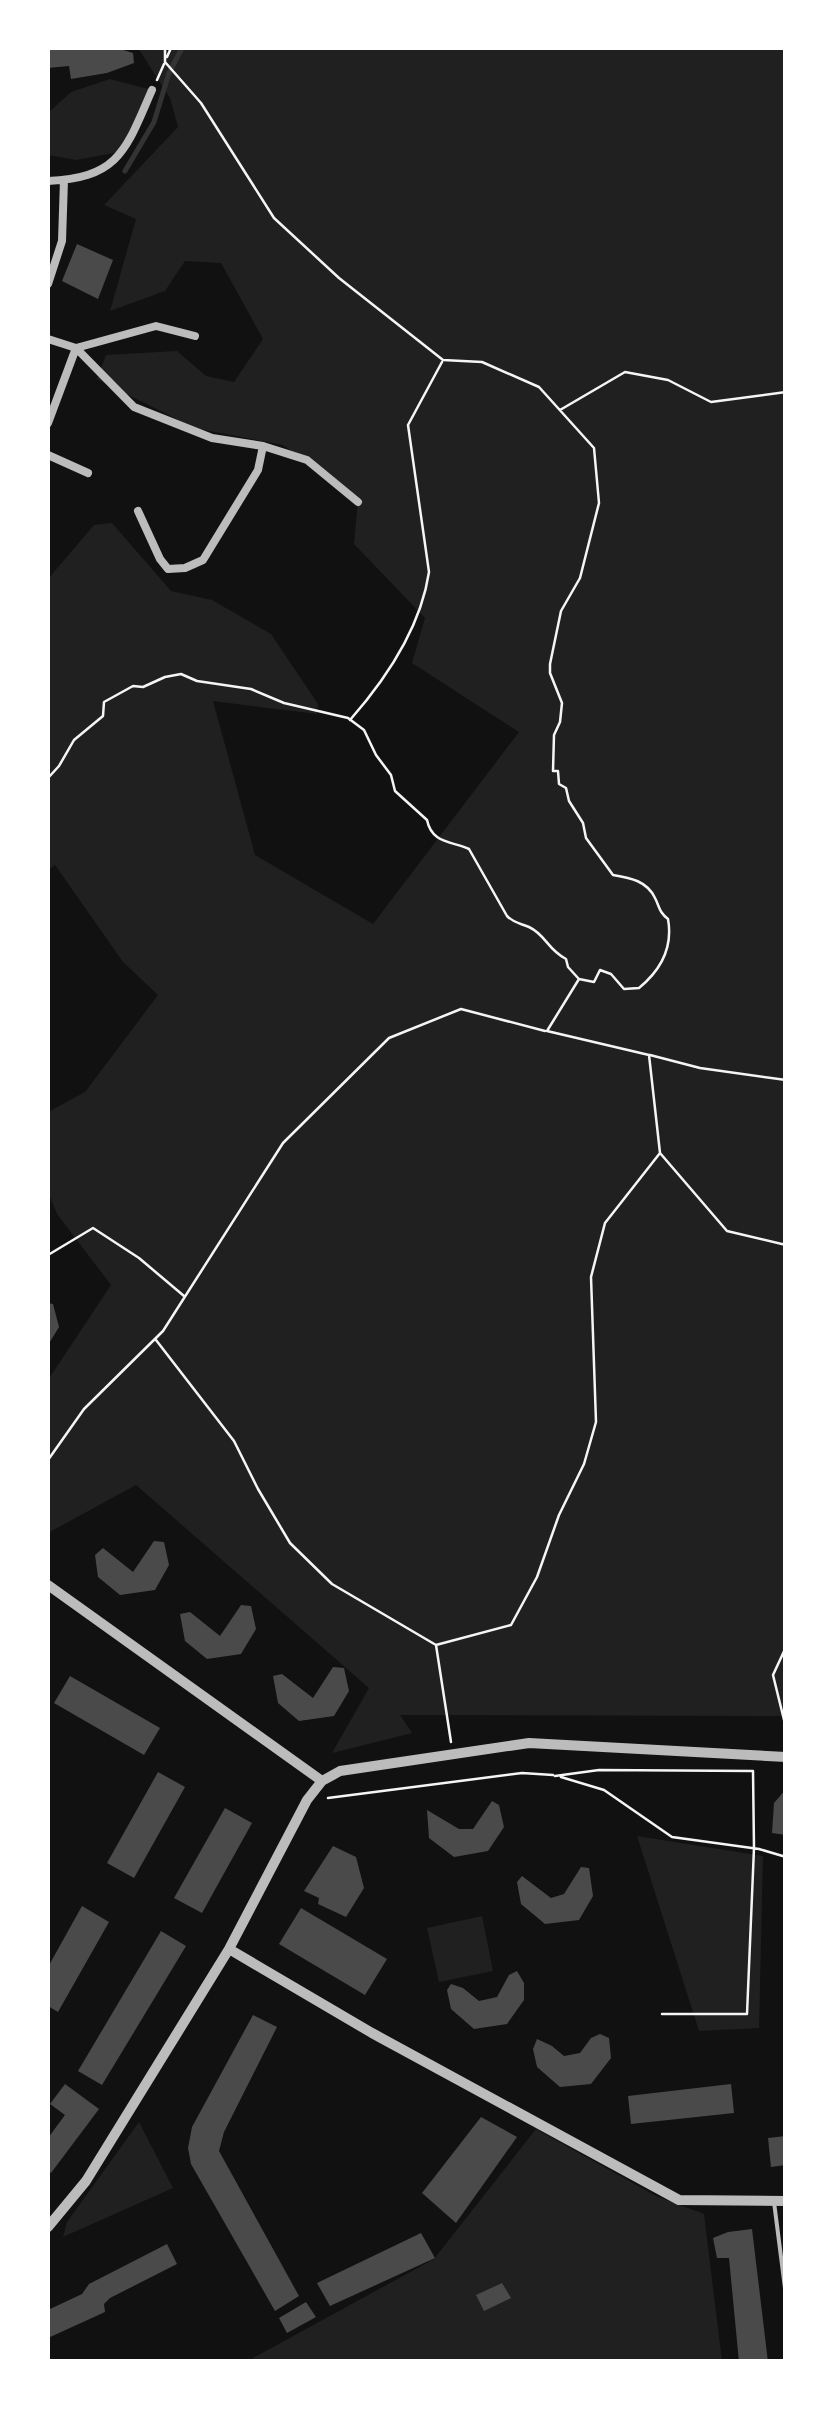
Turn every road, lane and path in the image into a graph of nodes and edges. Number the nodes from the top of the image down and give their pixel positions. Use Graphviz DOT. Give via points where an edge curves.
graph roads {
  1 [pos="168,48"];
  2 [pos="165,62"];
  3 [pos="152,90"];
  4 [pos="64,180"];
  5 [pos="48,181"];
  6 [pos="48,284"];
  7 [pos="195,336"];
  8 [pos="48,339"];
  9 [pos="76,348"];
  10 [pos="443,360"];
  11 [pos="786,392"];
  12 [pos="560,410"];
  13 [pos="48,423"];
  14 [pos="263,446"];
  15 [pos="48,456"];
  16 [pos="88,473"];
  17 [pos="358,502"];
  18 [pos="138,510"];
  19 [pos="350,720"];
  20 [pos="48,778"];
  21 [pos="579,979"];
  22 [pos="547,1032"];
  23 [pos="649,1055"];
  24 [pos="786,1080"];
  25 [pos="660,1153"];
  26 [pos="786,1245"];
  27 [pos="48,1255"];
  28 [pos="185,1296"];
  29 [pos="155,1339"];
  30 [pos="48,1460"];
  31 [pos="48,1585"];
  32 [pos="436,1645"];
  33 [pos="786,1647"];
  34 [pos="786,1728"];
  35 [pos="453,1753"];
  36 [pos="786,1757"];
  37 [pos="555,1776"];
  38 [pos="322,1781"];
  39 [pos="307,1800"];
  40 [pos="754,1848"];
  41 [pos="786,1856"];
  42 [pos="229,1949"];
  43 [pos="662,2014"];
  44 [pos="780,2202"];
  45 [pos="48,2227"];
  46 [pos="786,2296"];
  1 -- 2 [label="path"];
  2 -- 3 [label="path"];
  2 -- 10 [label="path" via="201,103 274,218"];
  3 -- 4 [label="street" via="125,151 109,165"];
  4 -- 5 [label="street"];
  4 -- 6 [label="street" via="62,241"];
  7 -- 9 [label="street" via="156,326"];
  8 -- 9 [label="street"];
  9 -- 13 [label="street"];
  9 -- 14 [label="street" via="134,406 212,438"];
  10 -- 12 [label="path" via="482,362 539,387"];
  10 -- 19 [label="path" via="408,425 430,572 426,595 410,632"];
  11 -- 12 [label="path" via="711,402 668,380 626,372"];
  12 -- 21 [label="path" via="594,448 599,504 550,664 562,703 553,772 586,838 613,874 649,887 670,925 666,957 639,988 624,988 600,970 594,982"];
  14 -- 17 [label="street" via="307,460"];
  14 -- 18 [label="street" via="258,470 204,560 168,569"];
  15 -- 16 [label="street"];
  19 -- 20 [label="path" via="251,689 181,674 165,677 104,702 104,716 74,740"];
  19 -- 21 [label="path" via="364,730 395,790 427,827 442,843 469,850 507,916 542,936"];
  21 -- 22 [label="path"];
  22 -- 23 [label="path"];
  22 -- 28 [label="path" via="462,1009 389,1038 283,1143"];
  23 -- 24 [label="path"];
  23 -- 25 [label="path"];
  25 -- 26 [label="path" via="728,1231"];
  25 -- 32 [label="path" via="605,1223 591,1277 596,1422 537,1576 511,1625"];
  27 -- 28 [label="path" via="92,1228"];
  28 -- 29 [label="path"];
  29 -- 30 [label="path" via="84,1409"];
  29 -- 32 [label="path" via="234,1441 290,1544 332,1584"];
  31 -- 38 [label="street"];
  32 -- 35 [label="path"];
  33 -- 34 [label="path" via="773,1675"];
  35 -- 36 [label="street" via="528,1743"];
  35 -- 38 [label="street" via="340,1771"];
  37 -- 39 [label="path" via="522,1772"];
  37 -- 40 [label="path" via="604,1790 672,1837"];
  37 -- 40 [label="path" via="753,1771"];
  38 -- 39 [label="street"];
  39 -- 42 [label="street"];
  40 -- 41 [label="path"];
  40 -- 43 [label="path" via="748,2014"];
  42 -- 44 [label="street" via="679,2200"];
  42 -- 45 [label="street" via="86,2182"];
  44 -- 46 [label="lane"];
}
